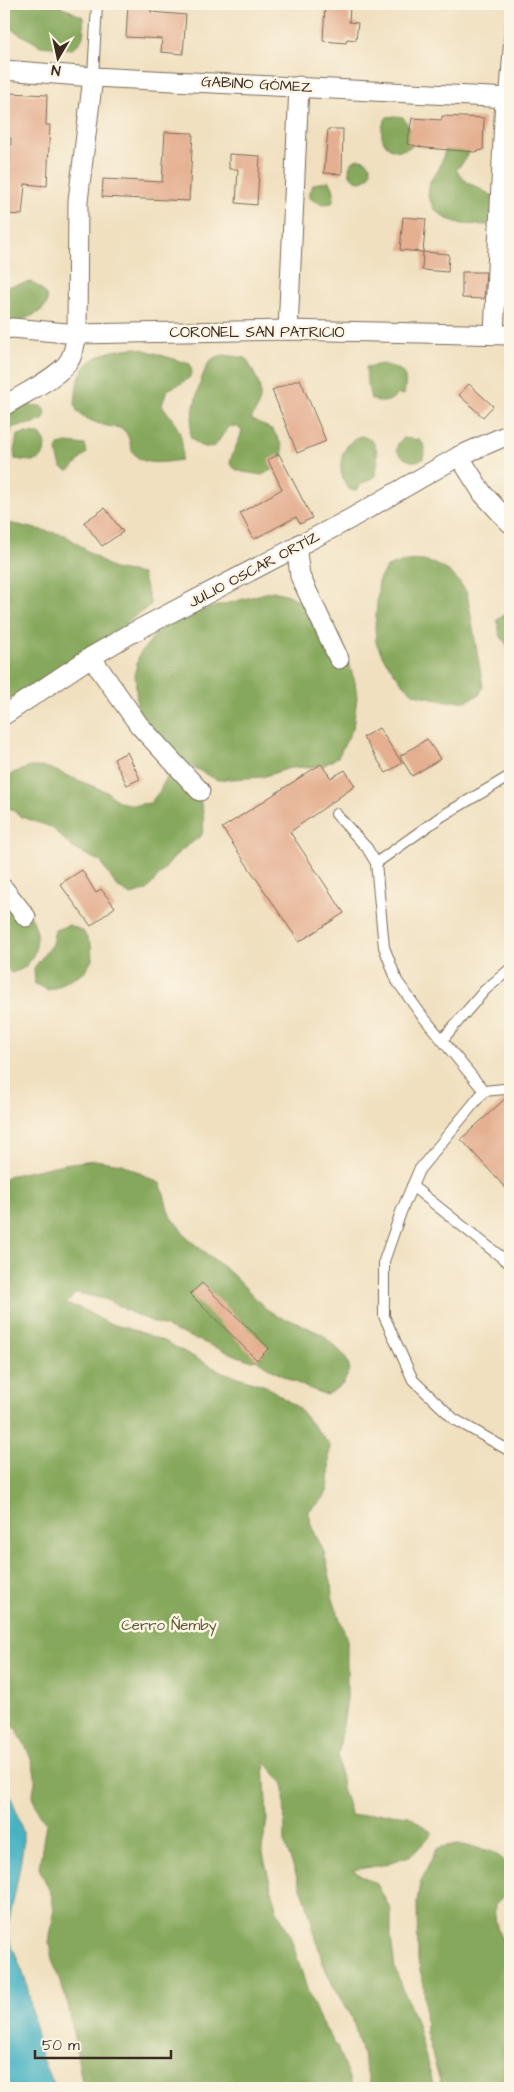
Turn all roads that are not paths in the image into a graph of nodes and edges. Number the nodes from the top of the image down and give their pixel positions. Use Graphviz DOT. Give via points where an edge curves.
graph roads {
  1 [pos="97,4"];
  2 [pos="510,29"];
  3 [pos="4,70"];
  4 [pos="93,77"];
  5 [pos="298,86"];
  6 [pos="507,98"];
  7 [pos="4,329"];
  8 [pos="288,330"];
  9 [pos="77,334"];
  10 [pos="502,335"];
  11 [pos="4,406"];
  12 [pos="510,434"];
  13 [pos="459,456"];
  14 [pos="510,523"];
  15 [pos="301,543"];
  16 [pos="91,657"];
  17 [pos="339,659"];
  18 [pos="4,715"];
  19 [pos="510,776"];
  20 [pos="200,791"];
  21 [pos="336,814"];
  22 [pos="376,863"];
  23 [pos="4,889"];
  24 [pos="26,916"];
  25 [pos="510,969"];
  26 [pos="442,1040"];
  27 [pos="484,1091"];
  28 [pos="510,1091"];
  29 [pos="412,1186"];
  30 [pos="510,1264"];
  31 [pos="510,1451"];
  1 -- 4 [label="lane"];
  2 -- 6 [label="lane"];
  3 -- 4 [label="street, GABINO GÓMEZ"];
  4 -- 5 [label="street, GABINO GÓMEZ"];
  4 -- 9 [label="street" via="78,201"];
  5 -- 6 [label="street, GABINO GÓMEZ"];
  5 -- 8 [label="street"];
  6 -- 10 [label="street"];
  7 -- 9 [label="street, CORONEL SAN PATRICIO"];
  8 -- 9 [label="street, CORONEL SAN PATRICIO"];
  8 -- 10 [label="street, CORONEL SAN PATRICIO"];
  9 -- 11 [label="street" via="70,359 63,370"];
  12 -- 13 [label="street, JULIO OSCAR ORTÍZ"];
  13 -- 14 [label="street" via="483,494"];
  13 -- 15 [label="street, JULIO OSCAR ORTÍZ" via="348,520"];
  15 -- 16 [label="street, JULIO OSCAR ORTÍZ"];
  15 -- 17 [label="street" via="297,553 300,576"];
  16 -- 18 [label="street, JULIO OSCAR ORTÍZ"];
  16 -- 20 [label="street" via="139,725"];
  19 -- 22 [label="lane" via="442,816"];
  21 -- 22 [label="lane" via="367,848"];
  22 -- 26 [label="lane" via="384,948 398,981"];
  23 -- 24 [label="street"];
  25 -- 26 [label="lane" via="485,990"];
  26 -- 27 [label="lane"];
  27 -- 28 [label="lane"];
  27 -- 29 [label="lane" via="419,1170"];
  29 -- 30 [label="lane"];
  29 -- 31 [label="lane" via="384,1261 384,1316 413,1380 454,1419"];
}
